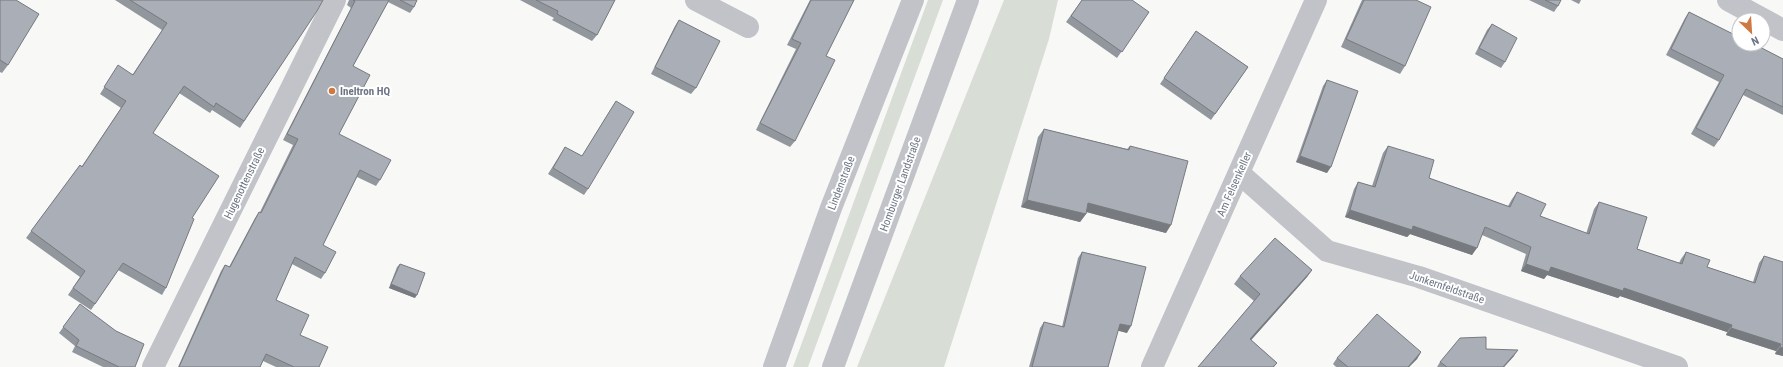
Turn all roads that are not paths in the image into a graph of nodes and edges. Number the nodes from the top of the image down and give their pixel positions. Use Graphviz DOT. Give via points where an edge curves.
graph roads {
  1 [pos="336,0"];
  2 [pos="696,0"];
  3 [pos="913,0"];
  4 [pos="968,0"];
  5 [pos="1316,0"];
  6 [pos="1728,0"];
  7 [pos="748,27"];
  8 [pos="1783,30"];
  9 [pos="1239,172"];
  10 [pos="153,367"];
  11 [pos="774,367"];
  12 [pos="833,367"];
  13 [pos="1152,367"];
  14 [pos="1677,367"];
  1 -- 10 [label="street, Hugenottenstraße"];
  2 -- 7 [label="street"];
  3 -- 11 [label="street, Lindenstraße" via="831,208"];
  4 -- 12 [label="street, Homburger Landstraße"];
  5 -- 9 [label="street, Am Felsenkeller"];
  6 -- 8 [label="street"];
  9 -- 13 [label="street, Am Felsenkeller"];
  9 -- 14 [label="street, Junkernfeldstraße" via="1327,251 1419,277"];
}
